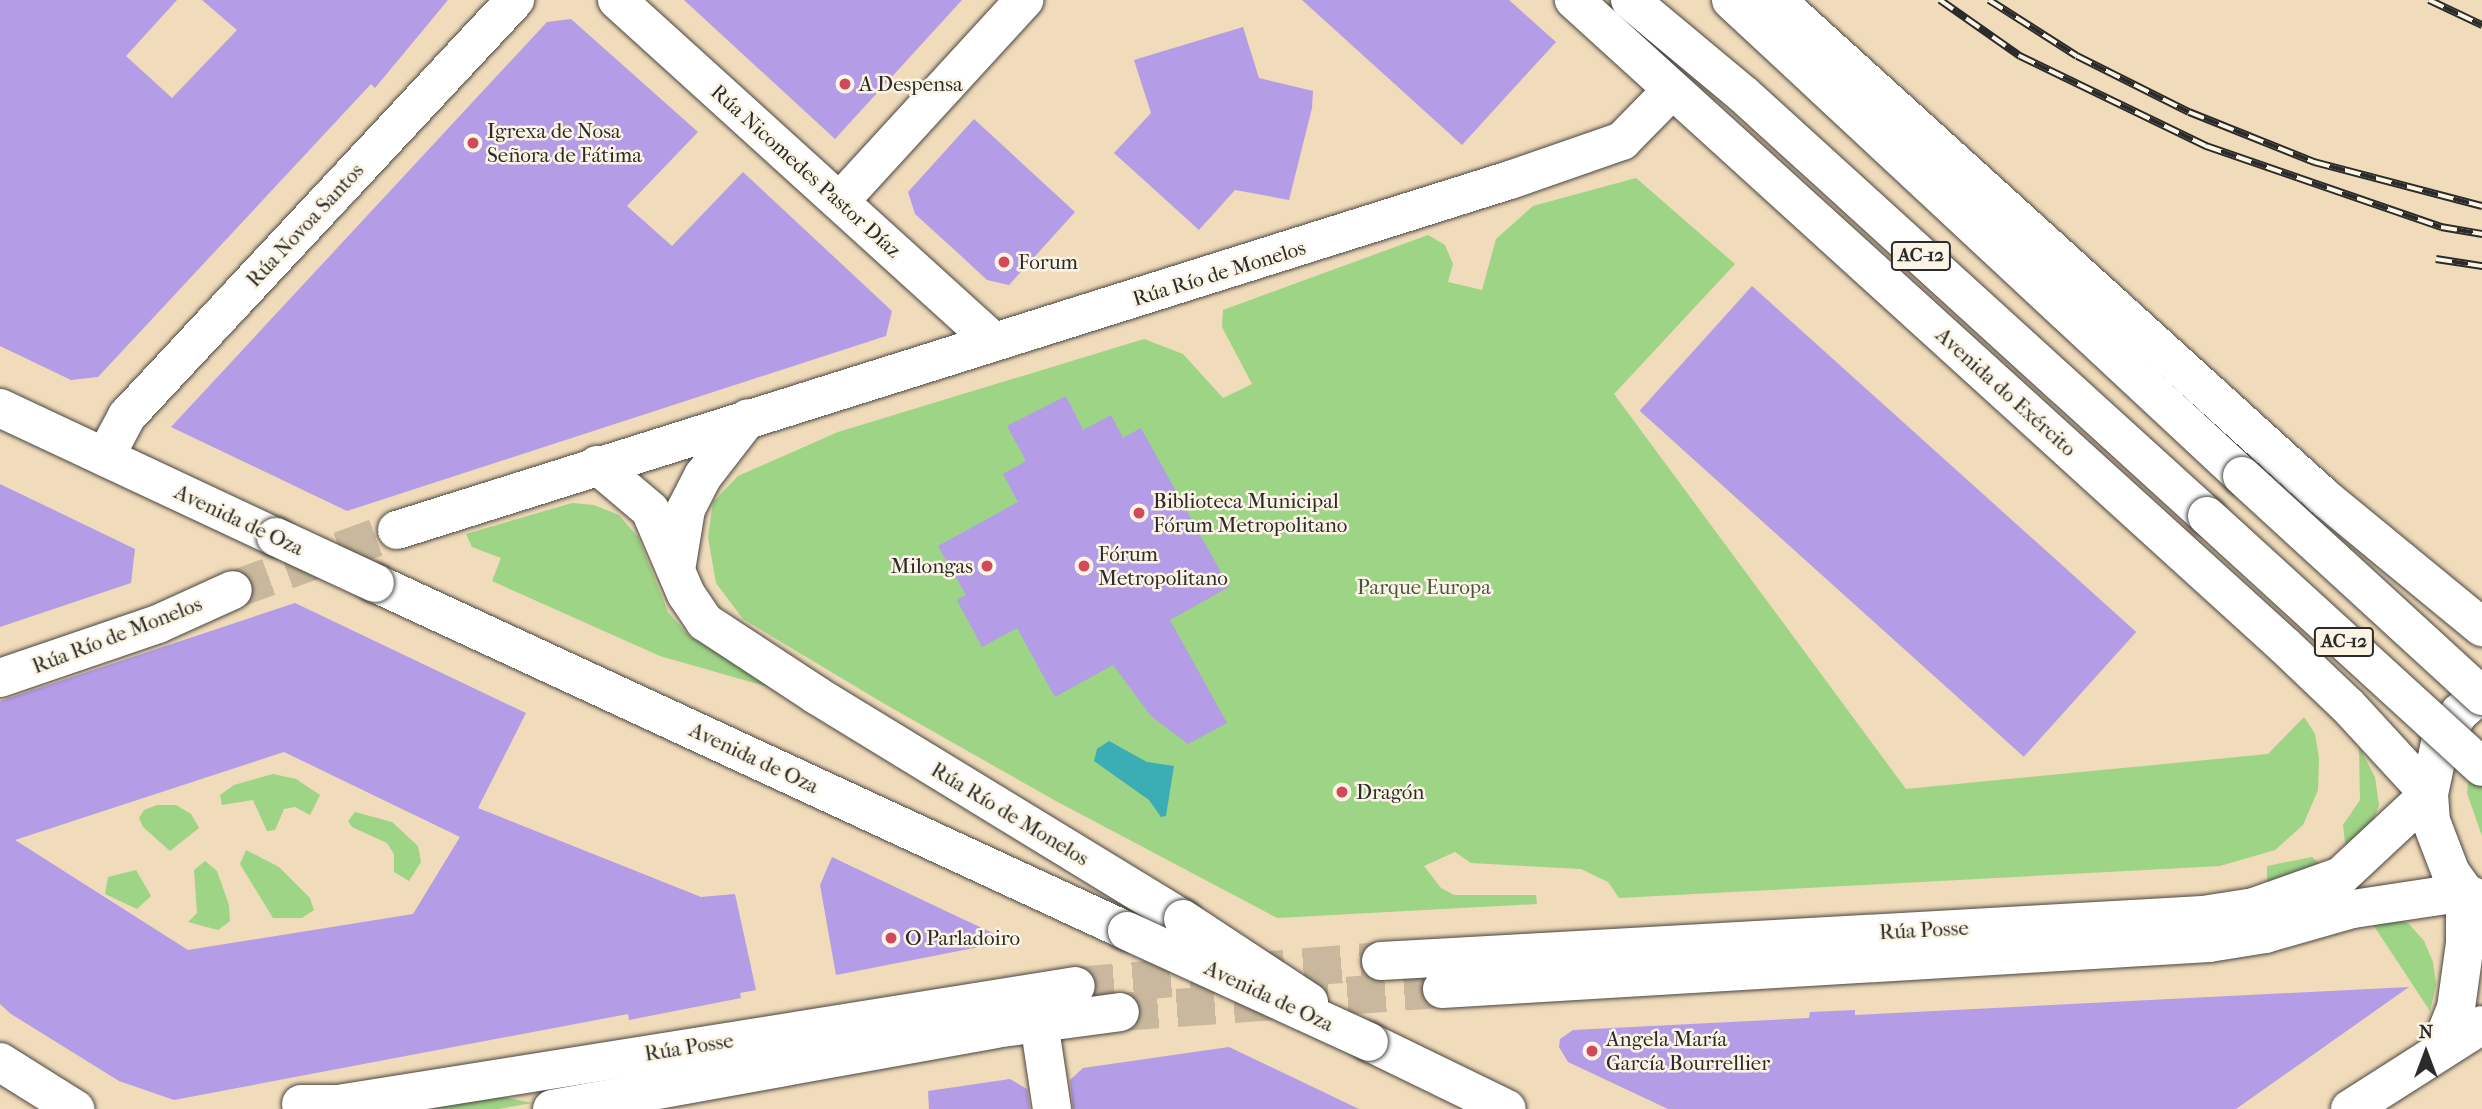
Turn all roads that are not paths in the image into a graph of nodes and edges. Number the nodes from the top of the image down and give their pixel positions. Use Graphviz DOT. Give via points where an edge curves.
graph roads {
  1 [pos="515,0"];
  2 [pos="617,0"];
  3 [pos="1024,0"];
  4 [pos="1574,0"];
  5 [pos="1630,0"];
  6 [pos="1731,0"];
  7 [pos="1776,0"];
  8 [pos="1671,91"];
  9 [pos="840,201"];
  10 [pos="994,342"];
  11 [pos="0,408"];
  12 [pos="748,418"];
  13 [pos="105,457"];
  14 [pos="597,465"];
  15 [pos="397,530"];
  16 [pos="677,564"];
  17 [pos="233,590"];
  18 [pos="2482,627"];
  19 [pos="0,678"];
  20 [pos="2482,695"];
  21 [pos="2482,767"];
  22 [pos="2428,794"];
  23 [pos="2474,897"];
  24 [pos="1381,961"];
  25 [pos="1076,986"];
  26 [pos="1442,989"];
  27 [pos="1120,1012"];
  28 [pos="1039,1023"];
  29 [pos="2482,1025"];
  30 [pos="1369,1042"];
  31 [pos="2440,1048"];
  32 [pos="0,1062"];
  33 [pos="296,1107"];
  34 [pos="75,1109"];
  35 [pos="552,1109"];
  36 [pos="1052,1109"];
  37 [pos="1507,1109"];
  38 [pos="2350,1109"];
  1 -- 13 [label="street, Rúa Novoa Santos" via="127,416"];
  2 -- 9 [label="street, Rúa Nicomedes Pastor Díaz"];
  3 -- 9 [label="street"];
  4 -- 8 [label="street, Avenida do Exército"];
  5 -- 21 [label="street, Avenida do Exército / AC-12, bridge" via="1745,95"];
  6 -- 20 [label="street, AC-12, bridge"];
  7 -- 18 [label="street" via="2326,499"];
  8 -- 10 [label="street, Rúa Río de Monelos" via="1622,141"];
  8 -- 22 [label="street, Avenida do Exército" via="2285,646 2348,706"];
  9 -- 10 [label="street, Rúa Nicomedes Pastor Díaz"];
  10 -- 12 [label="street, Rúa Río de Monelos"];
  11 -- 13 [label="street, Avenida de Oza"];
  12 -- 14 [label="street, Rúa Río de Monelos"];
  12 -- 16 [label="street, Rúa Río de Monelos" via="703,475 686,509"];
  13 -- 30 [label="street, Avenida de Oza, bridge"];
  14 -- 15 [label="street, Rúa Río de Monelos"];
  14 -- 16 [label="street, Rúa Río de Monelos" via="650,510"];
  16 -- 30 [label="street, Rúa Río de Monelos, bridge" via="686,594 705,622 747,652 1183,919"];
  17 -- 19 [label="street, Rúa Río de Monelos" via="158,624"];
  20 -- 22 [label="street" via="2459,713 2440,743"];
  22 -- 23 [label="street" via="2439,848"];
  22 -- 24 [label="street, Rúa Posse" via="2342,876 2254,907 2189,915"];
  23 -- 26 [label="street, Rúa Posse" via="2353,909 2265,934 2209,943"];
  23 -- 31 [label="street" via="2456,1008"];
  25 -- 33 [label="street, Rúa Posse"];
  27 -- 28 [label="street, Rúa Posse"];
  28 -- 35 [label="street, Rúa Posse"];
  28 -- 36 [label="street"];
  29 -- 31 [label="street"];
  30 -- 37 [label="street, Avenida de Oza"];
  31 -- 38 [label="street"];
  32 -- 34 [label="street"];
}
